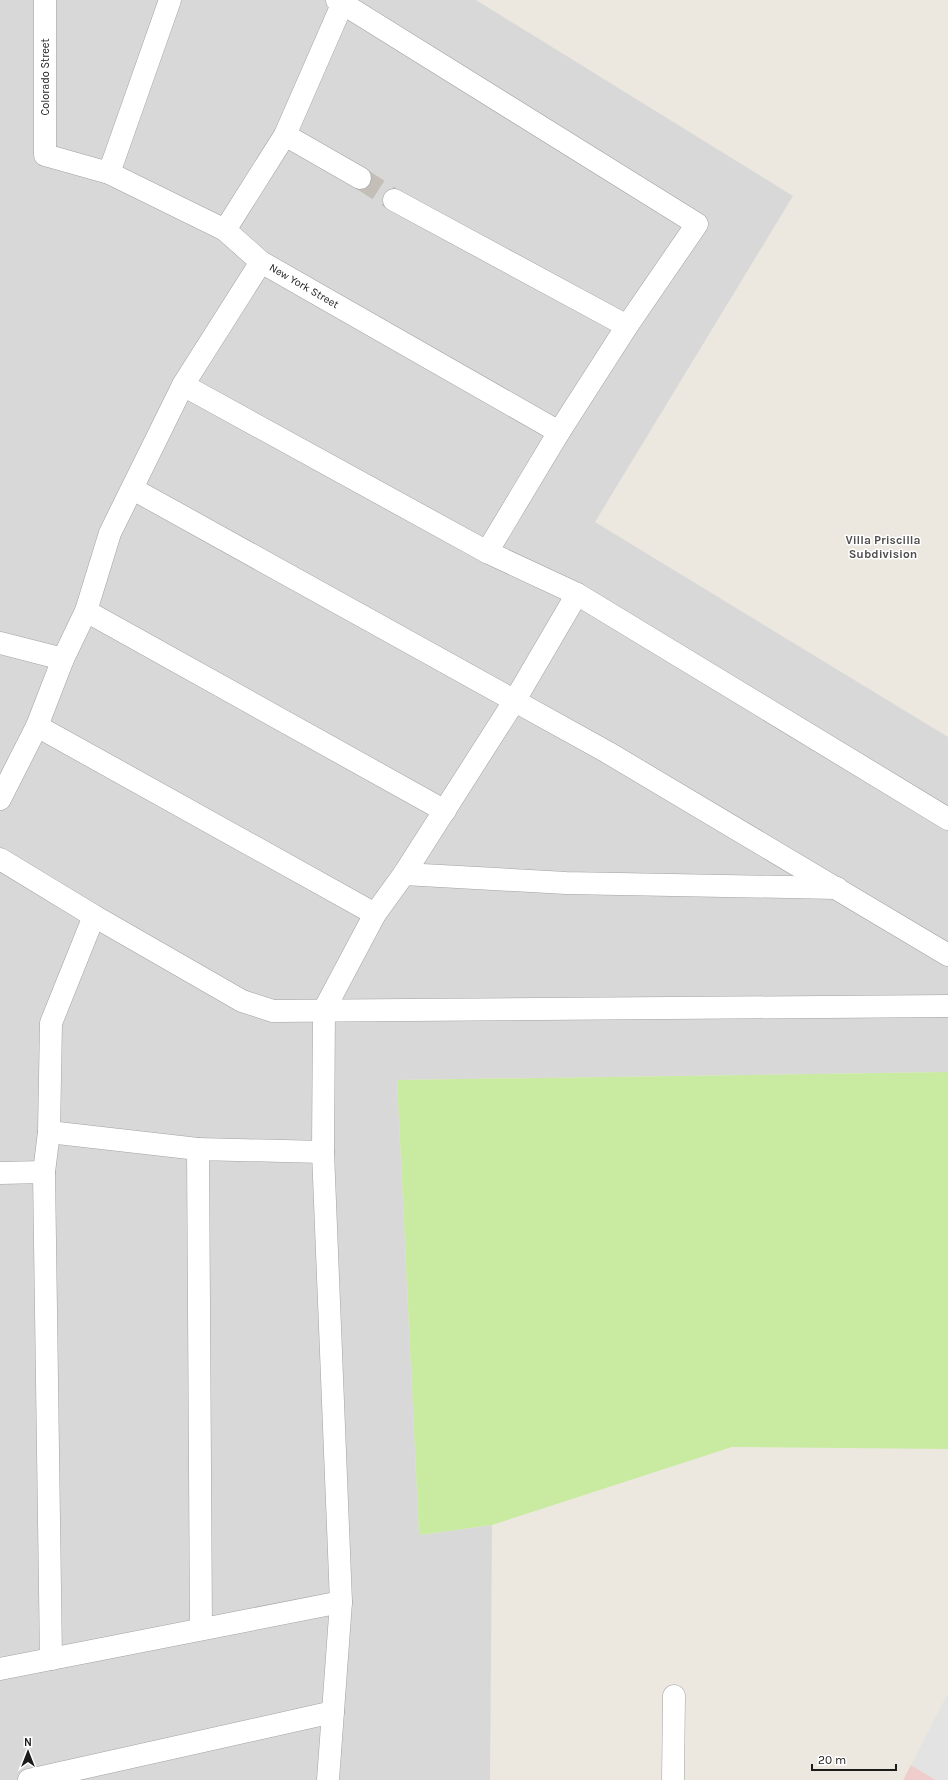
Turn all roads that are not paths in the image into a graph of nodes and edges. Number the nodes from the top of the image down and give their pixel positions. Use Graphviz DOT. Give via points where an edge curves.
graph roads {
  1 [pos="45,0"];
  2 [pos="170,0"];
  3 [pos="341,1"];
  4 [pos="285,135"];
  5 [pos="45,154"];
  6 [pos="109,173"];
  7 [pos="360,178"];
  8 [pos="394,200"];
  9 [pos="225,230"];
  10 [pos="262,262"];
  11 [pos="627,326"];
  12 [pos="183,385"];
  13 [pos="559,432"];
  14 [pos="133,490"];
  15 [pos="487,552"];
  16 [pos="577,594"];
  17 [pos="86,611"];
  18 [pos="0,643"];
  19 [pos="63,659"];
  20 [pos="515,700"];
  21 [pos="37,726"];
  22 [pos="0,799"];
  23 [pos="445,811"];
  24 [pos="948,819"];
  25 [pos="0,859"];
  26 [pos="404,874"];
  27 [pos="838,888"];
  28 [pos="375,914"];
  29 [pos="94,916"];
  30 [pos="948,955"];
  31 [pos="948,1006"];
  32 [pos="324,1010"];
  33 [pos="49,1132"];
  34 [pos="198,1149"];
  35 [pos="323,1152"];
  36 [pos="44,1172"];
  37 [pos="0,1173"];
  38 [pos="341,1602"];
  39 [pos="201,1629"];
  40 [pos="51,1659"];
  41 [pos="0,1669"];
  42 [pos="674,1696"];
  43 [pos="333,1712"];
  44 [pos="29,1780"];
  45 [pos="328,1780"];
  46 [pos="673,1780"];
  1 -- 5 [label="street, Colorado Street"];
  2 -- 6 [label="street"];
  3 -- 4 [label="street"];
  3 -- 11 [label="street" via="697,224"];
  4 -- 7 [label="street"];
  4 -- 9 [label="street"];
  5 -- 6 [label="street, New York Street"];
  6 -- 9 [label="street, New York Street"];
  8 -- 11 [label="street"];
  9 -- 10 [label="street, New York Street"];
  10 -- 12 [label="street"];
  10 -- 13 [label="street, New York Street"];
  11 -- 13 [label="street"];
  12 -- 14 [label="street"];
  12 -- 15 [label="street"];
  13 -- 15 [label="street"];
  14 -- 17 [label="street" via="110,533"];
  14 -- 20 [label="street"];
  15 -- 16 [label="street"];
  16 -- 20 [label="street"];
  16 -- 24 [label="street"];
  17 -- 19 [label="street"];
  17 -- 23 [label="street"];
  18 -- 19 [label="street"];
  19 -- 21 [label="street"];
  20 -- 23 [label="street"];
  20 -- 27 [label="street"];
  21 -- 22 [label="street"];
  21 -- 28 [label="street"];
  23 -- 26 [label="street"];
  25 -- 29 [label="street"];
  26 -- 27 [label="street" via="566,883"];
  26 -- 28 [label="street"];
  27 -- 30 [label="street"];
  28 -- 32 [label="street"];
  29 -- 32 [label="street" via="242,1001 273,1011"];
  29 -- 33 [label="street" via="51,1023"];
  31 -- 32 [label="street"];
  32 -- 35 [label="street"];
  33 -- 34 [label="street"];
  33 -- 36 [label="street"];
  34 -- 35 [label="street"];
  34 -- 39 [label="street"];
  35 -- 38 [label="street"];
  36 -- 37 [label="street"];
  36 -- 40 [label="street"];
  38 -- 39 [label="street"];
  38 -- 43 [label="street"];
  39 -- 40 [label="street"];
  40 -- 41 [label="street"];
  42 -- 46 [label="street"];
  43 -- 44 [label="street"];
  43 -- 45 [label="street"];
}
